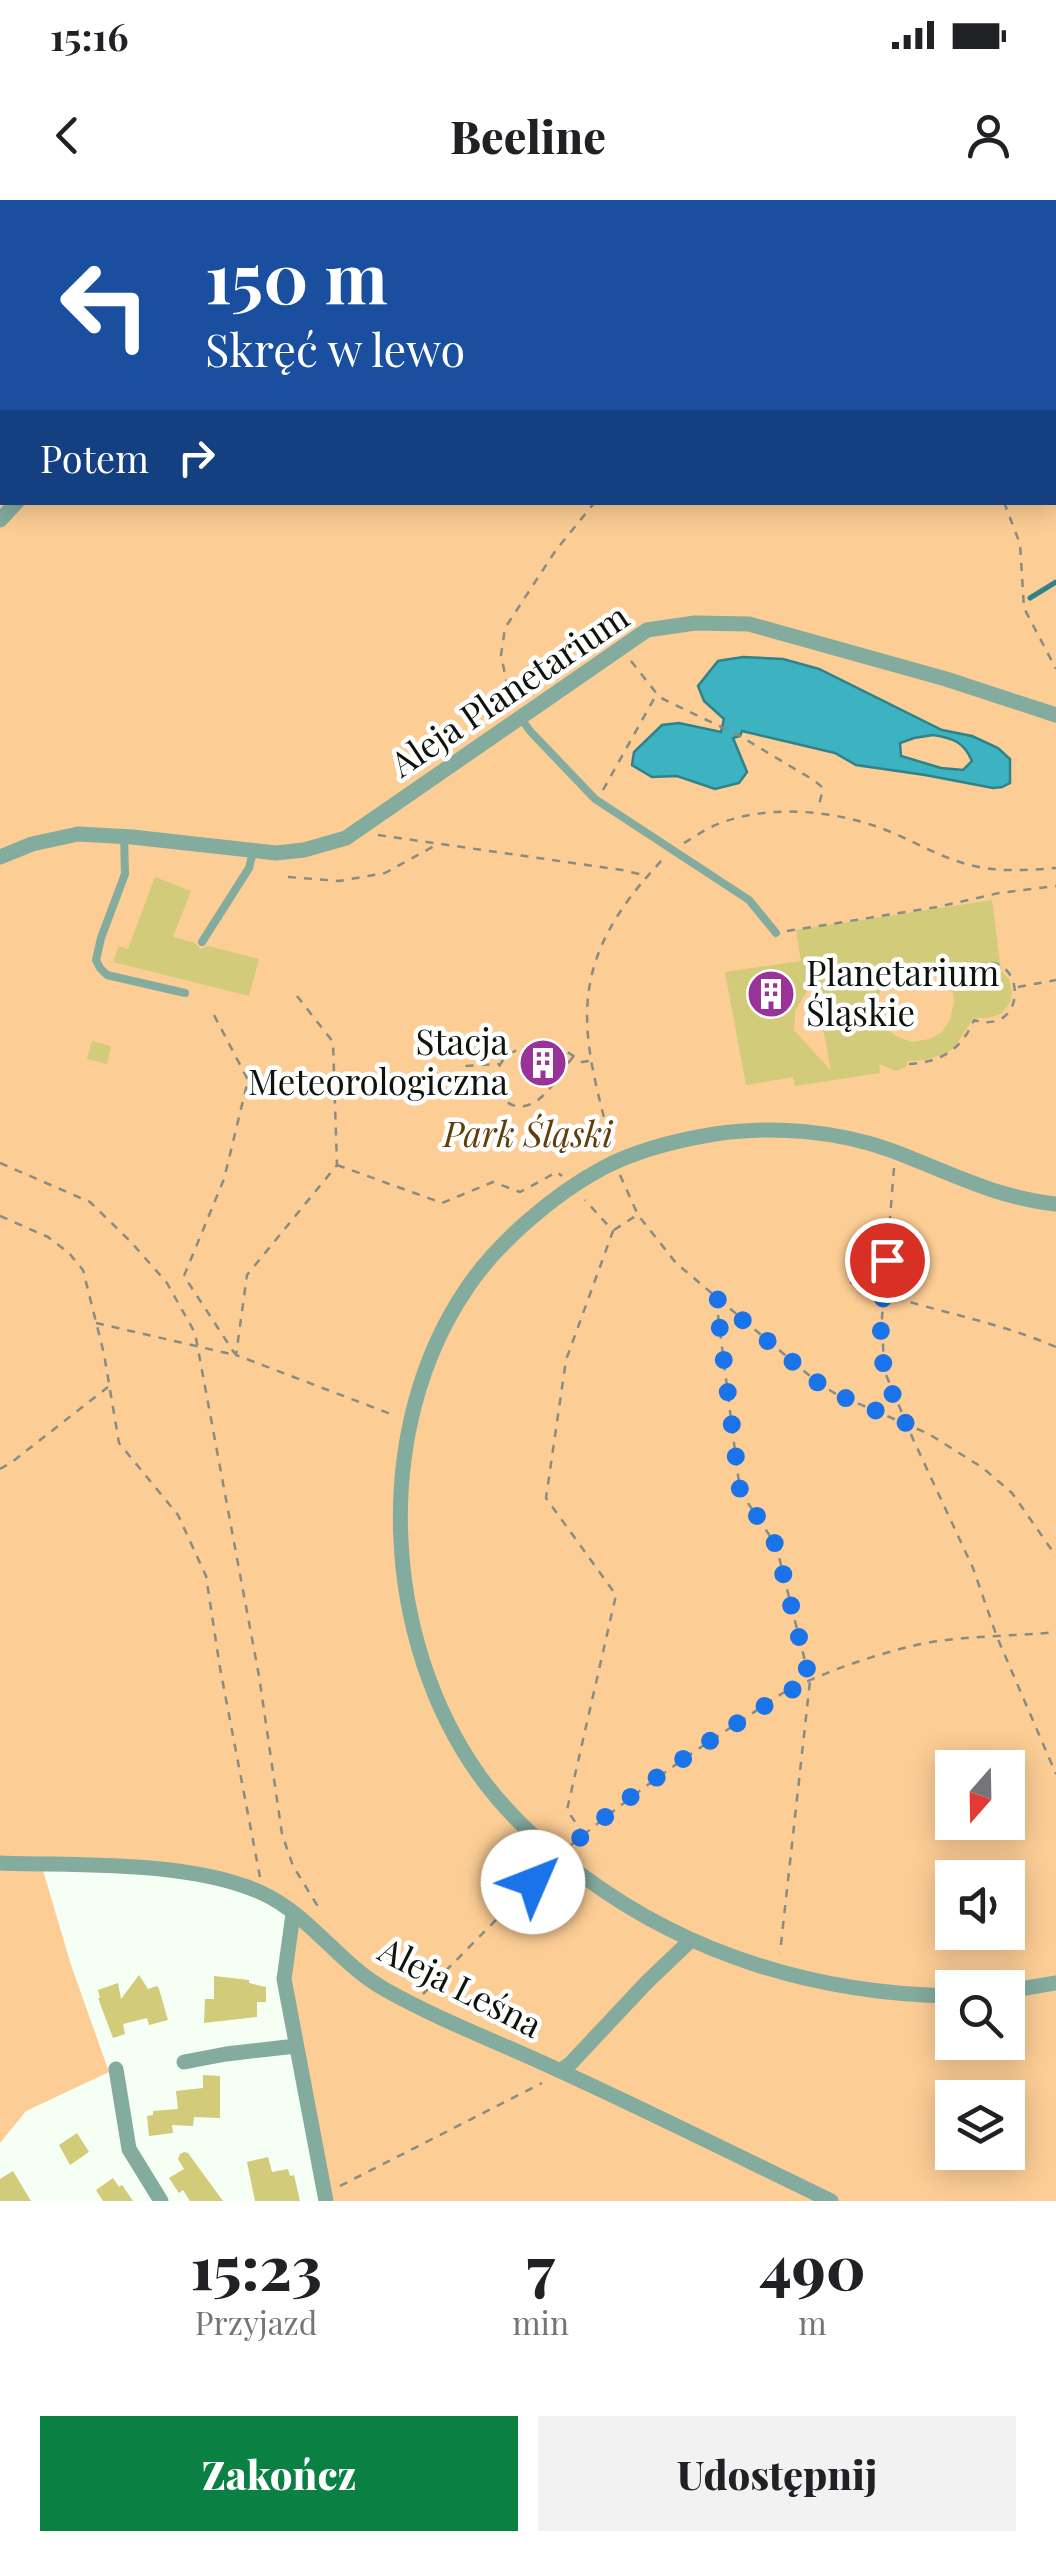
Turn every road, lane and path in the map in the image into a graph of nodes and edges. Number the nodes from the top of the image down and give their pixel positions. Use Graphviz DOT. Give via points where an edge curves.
graph roads {
  1 [pos="593,505"];
  2 [pos="1005,505"];
  3 [pos="620,648"];
  4 [pos="1056,669"];
  5 [pos="657,694"];
  6 [pos="1056,715"];
  7 [pos="520,717"];
  8 [pos="595,798"];
  9 [pos="818,812"];
  10 [pos="364,827"];
  11 [pos="124,836"];
  12 [pos="438,844"];
  13 [pos="674,850"];
  14 [pos="253,852"];
  15 [pos="0,856"];
  16 [pos="1056,868"];
  17 [pos="288,877"];
  18 [pos="644,879"];
  19 [pos="1056,886"];
  20 [pos="776,933"];
  21 [pos="202,942"];
  22 [pos="966,970"];
  23 [pos="1056,980"];
  24 [pos="1016,987"];
  25 [pos="185,994"];
  26 [pos="297,996"];
  27 [pos="214,1015"];
  28 [pos="573,1056"];
  29 [pos="591,1061"];
  30 [pos="500,1064"];
  31 [pos="909,1064"];
  32 [pos="474,1089"];
  33 [pos="895,1152"];
  34 [pos="0,1163"];
  35 [pos="616,1163"];
  36 [pos="337,1166"];
  37 [pos="574,1187"];
  38 [pos="1056,1204"];
  39 [pos="638,1215"];
  40 [pos="0,1216"];
  41 [pos="613,1231"];
  42 [pos="850,1282"];
  43 [pos="884,1296"];
  44 [pos="716,1298"];
  45 [pos="96,1323"];
  46 [pos="197,1345"];
  47 [pos="1056,1347"];
  48 [pos="236,1355"];
  49 [pos="109,1386"];
  50 [pos="411,1422"];
  51 [pos="906,1423"];
  52 [pos="0,1469"];
  53 [pos="1056,1556"];
  54 [pos="1056,1632"];
  55 [pos="997,1637"];
  56 [pos="810,1681"];
  57 [pos="1056,1774"];
  58 [pos="584,1835"];
  59 [pos="557,1858"];
  60 [pos="0,1863"];
  61 [pos="263,1893"];
  62 [pos="299,1919"];
  63 [pos="690,1941"];
  64 [pos="778,1972"];
  65 [pos="1056,1984"];
  66 [pos="1025,1989"];
  67 [pos="935,1995"];
  68 [pos="412,2004"];
  69 [pos="296,2046"];
  70 [pos="184,2062"];
  71 [pos="116,2070"];
  72 [pos="560,2071"];
  73 [pos="325,2198"];
  74 [pos="161,2201"];
  75 [pos="832,2201"];
  1 -- 7 [label="path" via="505,628 504,676"];
  2 -- 4 [label="path" via="1020,544 1024,608"];
  3 -- 5 [label="path"];
  3 -- 6 [label="street, Aleja Planetarium" via="646,630 749,624"];
  3 -- 7 [label="street, Aleja Planetarium"];
  5 -- 8 [label="path"];
  5 -- 9 [label="path" via="824,788"];
  7 -- 8 [label="lane"];
  7 -- 10 [label="street, Aleja Planetarium"];
  8 -- 13 [label="lane"];
  9 -- 13 [label="path" via="734,820"];
  9 -- 16 [label="path" via="878,827 976,867"];
  10 -- 12 [label="path"];
  10 -- 14 [label="street, Aleja Planetarium" via="304,850"];
  11 -- 14 [label="street, Aleja Planetarium"];
  11 -- 15 [label="street, Aleja Planetarium" via="78,834"];
  11 -- 25 [label="lane" via="125,874 96,960 107,974"];
  12 -- 17 [label="path" via="385,873 340,881"];
  12 -- 18 [label="path" via="622,870"];
  13 -- 18 [label="path"];
  13 -- 20 [label="lane" via="748,900"];
  14 -- 21 [label="lane"];
  18 -- 29 [label="path" via="613,919 593,969 586,1010"];
  19 -- 20 [label="path"];
  22 -- 24 [label="path" via="994,964"];
  23 -- 24 [label="path"];
  24 -- 31 [label="path" via="1002,1018 974,1020 948,1054"];
  26 -- 36 [label="path" via="333,1042"];
  27 -- 48 [label="path" via="248,1080 224,1179 184,1276"];
  28 -- 29 [label="path"];
  28 -- 30 [label="path" via="554,1042 512,1052"];
  28 -- 30 [label="path" via="543,1096 526,1106 500,1095"];
  29 -- 35 [label="path"];
  30 -- 32 [label="path" via="465,1066 468,1091"];
  33 -- 35 [label="street" via="826,1135 732,1132"];
  33 -- 38 [label="street" via="994,1192"];
  33 -- 43 [label="path"];
  34 -- 46 [label="path" via="90,1202 167,1282"];
  35 -- 37 [label="street"];
  35 -- 39 [label="path"];
  36 -- 37 [label="path" via="442,1204 494,1182 520,1192 557,1172"];
  36 -- 48 [label="path" via="247,1275"];
  37 -- 41 [label="path"];
  37 -- 50 [label="street" via="498,1250 468,1286 437,1345"];
  39 -- 41 [label="path"];
  39 -- 44 [label="path" via="676,1263"];
  40 -- 45 [label="path" via="69,1252 82,1270"];
  41 -- 58 [label="path" via="566,1360 546,1498 616,1595 568,1810"];
  42 -- 43 [label="path"];
  43 -- 47 [label="path"];
  43 -- 51 [label="path" via="884,1370"];
  44 -- 51 [label="path" via="817,1382"];
  44 -- 56 [label="path" via="740,1490 776,1545"];
  45 -- 46 [label="path"];
  45 -- 49 [label="path"];
  46 -- 48 [label="path"];
  46 -- 62 [label="path" via="282,1834 316,1904"];
  48 -- 50 [label="path"];
  49 -- 52 [label="path"];
  49 -- 61 [label="path" via="119,1443 178,1515 206,1576"];
  50 -- 59 [label="street" via="400,1509 403,1570 430,1684 480,1775"];
  51 -- 53 [label="path" via="1002,1483"];
  51 -- 55 [label="path"];
  54 -- 55 [label="path"];
  55 -- 56 [label="path" via="910,1647"];
  55 -- 57 [label="path"];
  56 -- 58 [label="path" via="696,1749"];
  56 -- 64 [label="path"];
  58 -- 59 [label="path"];
  59 -- 63 [label="street"];
  59 -- 68 [label="path"];
  60 -- 61 [label="street, Aleja Leśna" via="200,1872"];
  61 -- 62 [label="street, Aleja Leśna"];
  62 -- 68 [label="street, Aleja Leśna" via="354,1969"];
  62 -- 69 [label="street" via="284,1979"];
  63 -- 64 [label="street"];
  63 -- 72 [label="street"];
  64 -- 67 [label="street"];
  65 -- 66 [label="street"];
  68 -- 72 [label="street, Aleja Leśna"];
  69 -- 70 [label="street"];
  69 -- 73 [label="street"];
  71 -- 74 [label="street" via="129,2149"];
  72 -- 73 [label="path"];
  72 -- 75 [label="street, Aleja Leśna"];
}
